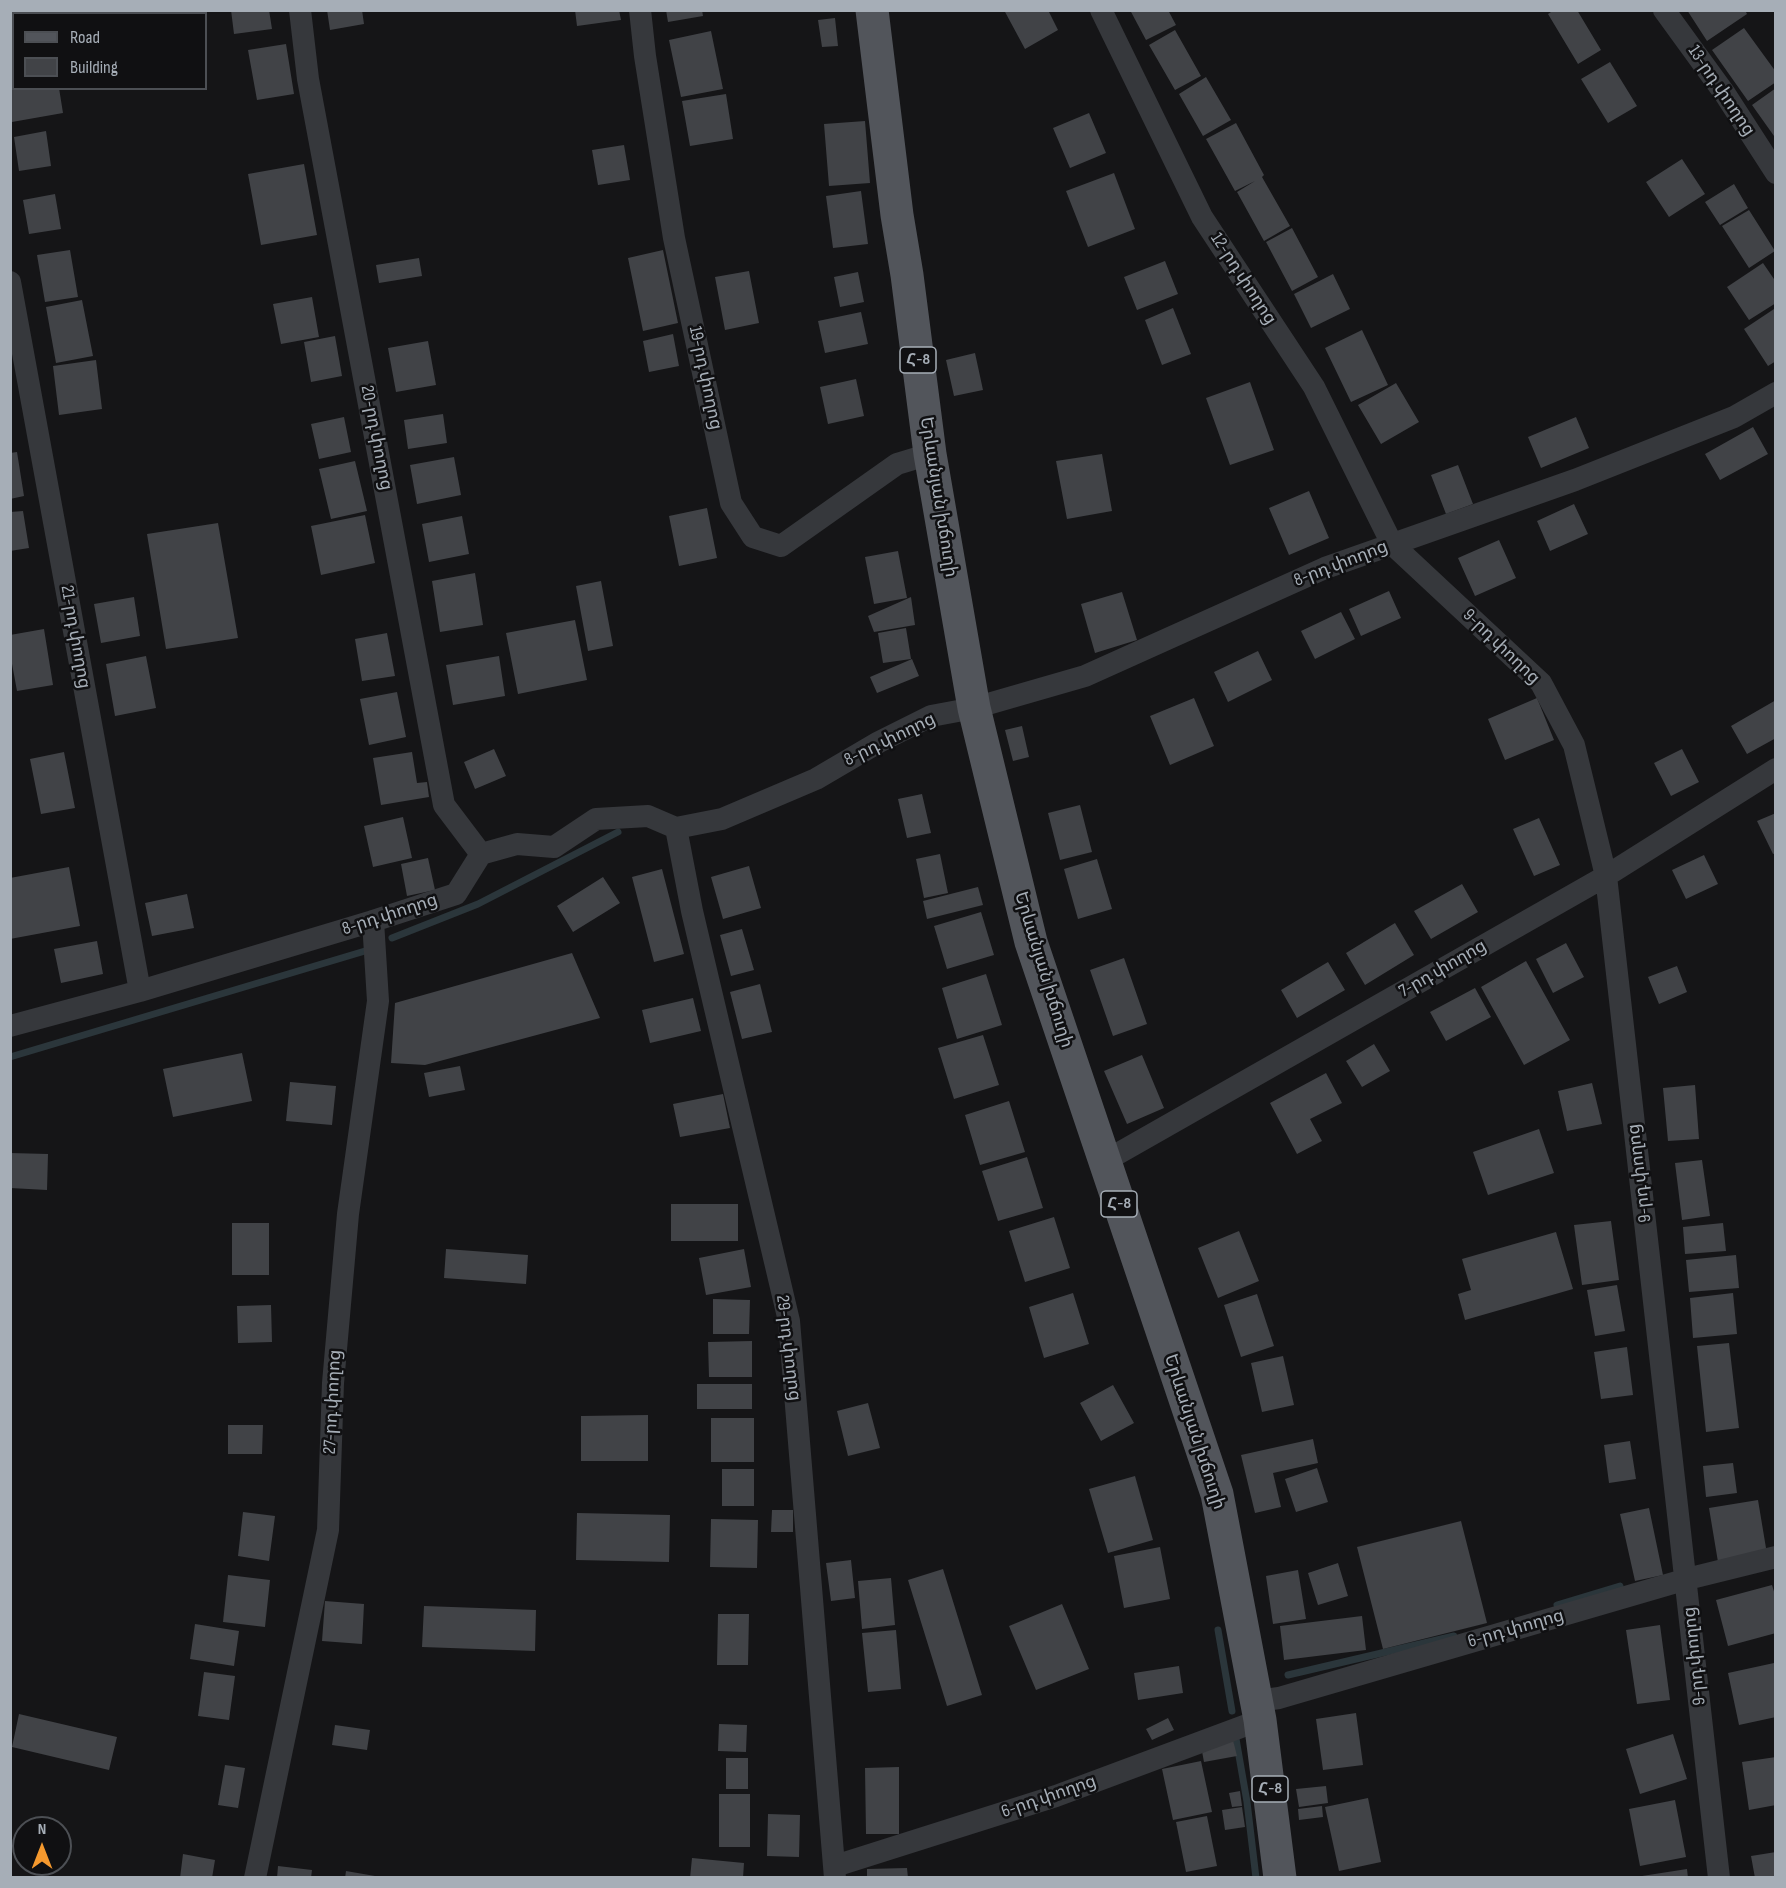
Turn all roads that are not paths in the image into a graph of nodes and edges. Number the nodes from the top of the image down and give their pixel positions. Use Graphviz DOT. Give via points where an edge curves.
graph roads {
  1 [pos="300,10"];
  2 [pos="640,10"];
  3 [pos="872,10"];
  4 [pos="1101,10"];
  5 [pos="1664,10"];
  6 [pos="1776,173"];
  7 [pos="10,282"];
  8 [pos="1776,393"];
  9 [pos="930,454"];
  10 [pos="1392,544"];
  11 [pos="974,708"];
  12 [pos="1776,769"];
  13 [pos="676,828"];
  14 [pos="481,855"];
  15 [pos="1606,876"];
  16 [pos="373,921"];
  17 [pos="140,991"];
  18 [pos="10,1026"];
  19 [pos="1105,1161"];
  20 [pos="1776,1557"];
  21 [pos="1687,1579"];
  22 [pos="1258,1710"];
  23 [pos="835,1872"];
  24 [pos="255,1878"];
  25 [pos="1280,1878"];
  26 [pos="1719,1878"];
  1 -- 14 [label="street, 20-րդ փողոց" via="310,91 444,805"];
  2 -- 9 [label="street, 19-րդ փողոց" via="674,238 731,503 753,537 781,546 897,464"];
  3 -- 9 [label="main road, Երևանյան խճուղի / Հ-8"];
  4 -- 10 [label="street, 12-րդ փողոց" via="1202,217 1314,387"];
  5 -- 6 [label="street, 13-րդ փողոց"];
  7 -- 17 [label="street, 21-րդ փողոց"];
  8 -- 10 [label="street, 8-րդ փողոց" via="1734,417 1575,480"];
  9 -- 11 [label="main road, Երևանյան խճուղի / Հ-8"];
  10 -- 11 [label="street, 8-րդ փողոց" via="1325,568 1085,676"];
  10 -- 15 [label="street, 9-րդ փողոց" via="1541,683 1574,744"];
  11 -- 13 [label="street, 8-րդ փողոց" via="931,716 816,779 722,819"];
  11 -- 19 [label="main road, Երևանյան խճուղի / Հ-8" via="1031,942"];
  12 -- 15 [label="street, 7-րդ փողոց"];
  13 -- 14 [label="street" via="648,816 596,819 554,848 518,844"];
  13 -- 23 [label="street, 29-րդ փողոց" via="789,1321"];
  14 -- 16 [label="street, 8-րդ փողոց" via="456,894"];
  15 -- 19 [label="street, 7-րդ փողոց"];
  15 -- 21 [label="street, 9-րդ փողոց"];
  16 -- 17 [label="street, 8-րդ փողոց"];
  16 -- 24 [label="street, 27-րդ փողոց" via="378,1001 348,1214 333,1383 328,1530"];
  17 -- 18 [label="street, 8-րդ փողոց"];
  19 -- 22 [label="main road, Երևանյան խճուղի / Հ-8" via="1217,1494"];
  20 -- 21 [label="street, 6-րդ փողոց"];
  21 -- 22 [label="street, 6-րդ փողոց" via="1279,1698"];
  21 -- 26 [label="street, 9-րդ փողոց"];
  22 -- 23 [label="street, 6-րդ փողոց" via="1056,1796"];
  22 -- 25 [label="main road, Երևանյան խճուղի / Հ-8"];
}
